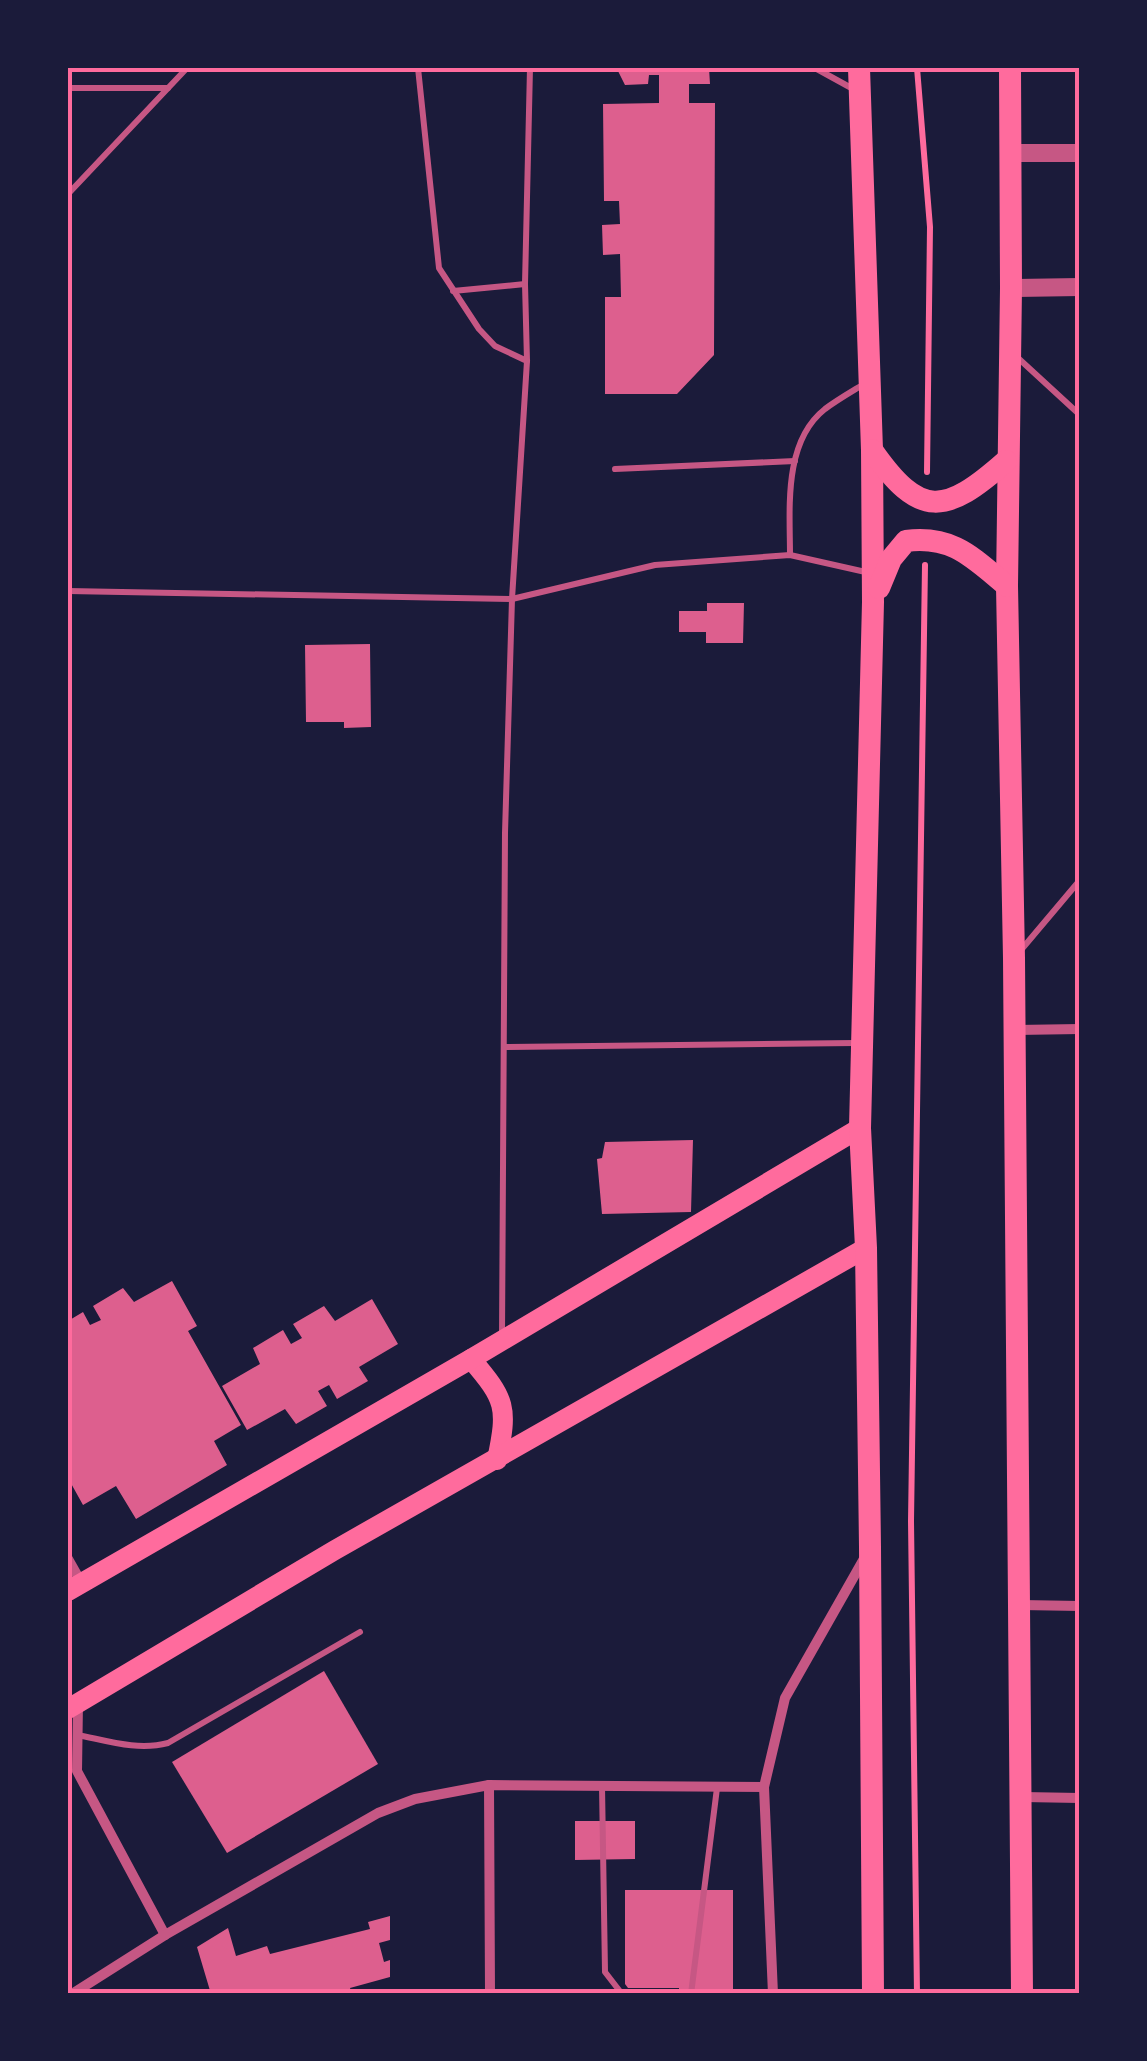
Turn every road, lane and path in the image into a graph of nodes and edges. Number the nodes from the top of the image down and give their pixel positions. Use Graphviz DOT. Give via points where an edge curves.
graph roads {
  1 [pos="187,68"];
  2 [pos="418,68"];
  3 [pos="530,68"];
  4 [pos="815,68"];
  5 [pos="859,68"];
  6 [pos="916,68"];
  7 [pos="1010,68"];
  8 [pos="68,88"];
  9 [pos="169,88"];
  10 [pos="860,92"];
  11 [pos="1080,152"];
  12 [pos="1011,153"];
  13 [pos="68,194"];
  14 [pos="525,284"];
  15 [pos="1080,287"];
  16 [pos="1011,288"];
  17 [pos="454,291"];
  18 [pos="1008,349"];
  19 [pos="528,362"];
  20 [pos="870,381"];
  21 [pos="1080,416"];
  22 [pos="872,450"];
  23 [pos="795,461"];
  24 [pos="1006,461"];
  25 [pos="615,469"];
  26 [pos="926,499"];
  27 [pos="926,538"];
  28 [pos="790,555"];
  29 [pos="873,574"];
  30 [pos="1006,586"];
  31 [pos="68,590"];
  32 [pos="512,599"];
  33 [pos="873,602"];
  34 [pos="1080,880"];
  35 [pos="1014,958"];
  36 [pos="1080,1029"];
  37 [pos="1014,1030"];
  38 [pos="862,1042"];
  39 [pos="504,1047"];
  40 [pos="860,1128"];
  41 [pos="866,1248"];
  42 [pos="502,1340"];
  43 [pos="471,1359"];
  44 [pos="498,1460"];
  45 [pos="870,1547"];
  46 [pos="68,1559"];
  47 [pos="74,1587"];
  48 [pos="1017,1605"];
  49 [pos="1080,1606"];
  50 [pos="360,1632"];
  51 [pos="73,1706"];
  52 [pos="78,1736"];
  53 [pos="72,1769"];
  54 [pos="489,1786"];
  55 [pos="602,1786"];
  56 [pos="717,1786"];
  57 [pos="764,1787"];
  58 [pos="1022,1797"];
  59 [pos="1080,1798"];
  60 [pos="164,1935"];
  61 [pos="72,1994"];
  62 [pos="490,1994"];
  63 [pos="622,1994"];
  64 [pos="691,1994"];
  65 [pos="773,1994"];
  66 [pos="873,1994"];
  67 [pos="917,1994"];
  68 [pos="1022,1994"];
  1 -- 9 [label="lane"];
  2 -- 17 [label="lane" via="439,268"];
  3 -- 14 [label="lane"];
  4 -- 10 [label="lane"];
  5 -- 10 [label="highway"];
  6 -- 26 [label="path" via="930,227"];
  7 -- 12 [label="highway"];
  8 -- 9 [label="lane"];
  9 -- 13 [label="lane"];
  10 -- 20 [label="highway"];
  11 -- 12 [label="street"];
  12 -- 16 [label="highway"];
  14 -- 17 [label="lane"];
  14 -- 19 [label="lane"];
  15 -- 16 [label="street"];
  16 -- 18 [label="highway"];
  17 -- 19 [label="lane" via="495,346"];
  18 -- 21 [label="lane"];
  18 -- 24 [label="highway"];
  19 -- 32 [label="lane"];
  20 -- 22 [label="highway"];
  20 -- 23 [label="lane" via="821,411"];
  22 -- 26 [label="highway" via="894,482"];
  22 -- 29 [label="highway"];
  23 -- 25 [label="lane"];
  23 -- 28 [label="lane"];
  24 -- 26 [label="highway" via="958,498"];
  24 -- 30 [label="highway"];
  27 -- 30 [label="highway" via="950,542"];
  27 -- 33 [label="highway" via="906,541 890,559"];
  27 -- 67 [label="path" via="911,1521"];
  28 -- 29 [label="lane"];
  28 -- 32 [label="lane" via="655,565"];
  29 -- 33 [label="highway"];
  30 -- 35 [label="highway"];
  31 -- 32 [label="lane"];
  32 -- 39 [label="lane"];
  33 -- 38 [label="highway"];
  34 -- 35 [label="lane"];
  35 -- 37 [label="highway"];
  36 -- 37 [label="street"];
  37 -- 48 [label="highway"];
  38 -- 39 [label="lane"];
  38 -- 40 [label="highway"];
  39 -- 42 [label="lane"];
  40 -- 41 [label="highway"];
  40 -- 42 [label="main road"];
  41 -- 44 [label="main road"];
  41 -- 45 [label="highway"];
  42 -- 43 [label="main road"];
  43 -- 44 [label="main road" via="504,1407"];
  43 -- 47 [label="main road"];
  44 -- 51 [label="main road"];
  45 -- 57 [label="street" via="785,1698"];
  45 -- 66 [label="highway"];
  46 -- 47 [label="street"];
  48 -- 49 [label="street"];
  48 -- 58 [label="highway"];
  50 -- 52 [label="lane" via="168,1743 136,1746"];
  51 -- 52 [label="street"];
  52 -- 53 [label="street"];
  53 -- 60 [label="street"];
  54 -- 55 [label="street"];
  54 -- 60 [label="street" via="415,1798 378,1812"];
  54 -- 62 [label="street"];
  55 -- 56 [label="street"];
  55 -- 63 [label="lane" via="605,1972"];
  56 -- 57 [label="street"];
  56 -- 64 [label="lane"];
  57 -- 65 [label="street"];
  58 -- 59 [label="street"];
  58 -- 68 [label="highway"];
  60 -- 61 [label="street"];
}
